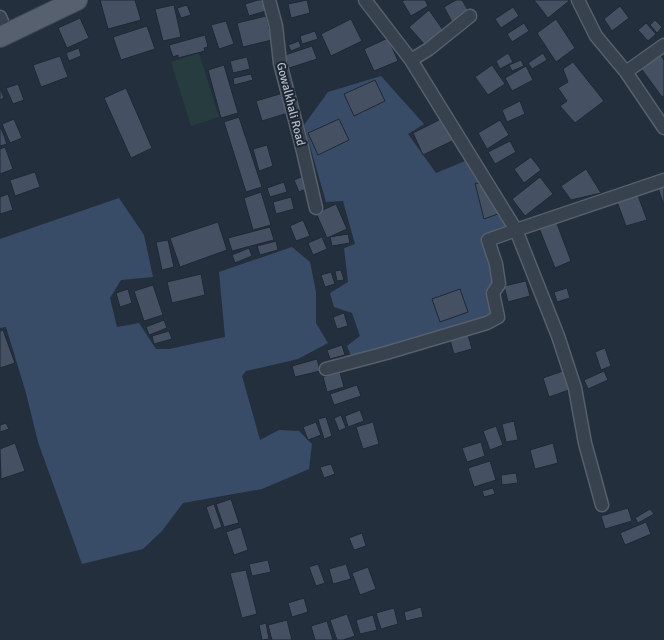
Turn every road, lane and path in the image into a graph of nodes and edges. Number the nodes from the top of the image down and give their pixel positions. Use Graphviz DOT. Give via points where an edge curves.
graph roads {
  1 [pos="53,0"];
  2 [pos="77,0"];
  3 [pos="269,0"];
  4 [pos="365,0"];
  5 [pos="580,1"];
  6 [pos="470,16"];
  7 [pos="1,26"];
  8 [pos="664,45"];
  9 [pos="411,60"];
  10 [pos="626,72"];
  11 [pos="664,128"];
  12 [pos="664,180"];
  13 [pos="316,208"];
  14 [pos="516,230"];
  15 [pos="326,369"];
  16 [pos="602,505"];
  1 -- 7 [label="main road"];
  2 -- 7 [label="main road"];
  3 -- 13 [label="street, Gowalkhali Road" via="280,63"];
  4 -- 9 [label="street"];
  5 -- 10 [label="street" via="596,36"];
  6 -- 9 [label="street"];
  8 -- 10 [label="street"];
  9 -- 14 [label="street"];
  10 -- 11 [label="street"];
  12 -- 14 [label="street"];
  14 -- 15 [label="street" via="488,240 499,284 494,293 498,317 487,323"];
  14 -- 16 [label="street" via="575,388 585,443"];
}
